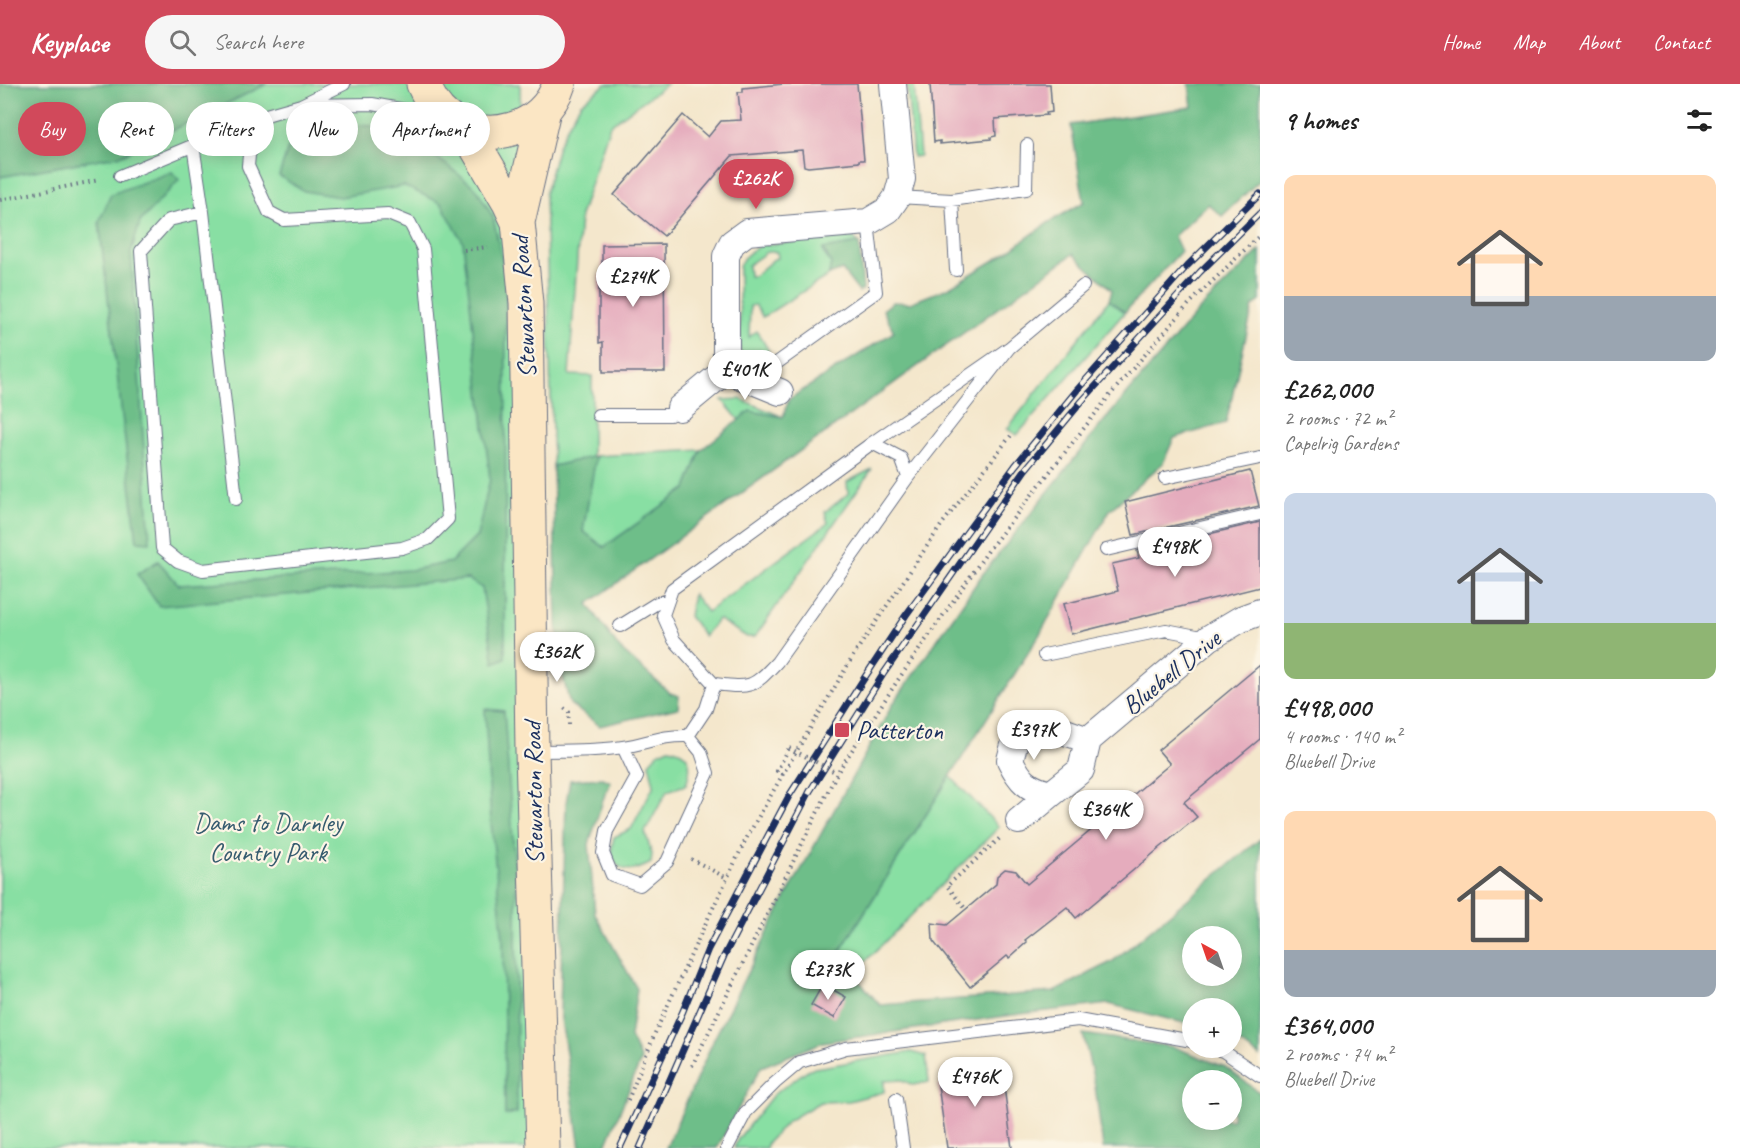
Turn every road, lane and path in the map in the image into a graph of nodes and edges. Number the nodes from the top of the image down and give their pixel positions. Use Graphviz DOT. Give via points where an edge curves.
graph roads {
  1 [pos="344,84"];
  2 [pos="423,84"];
  3 [pos="893,84"];
  4 [pos="557,93"];
  5 [pos="307,102"];
  6 [pos="432,102"];
  7 [pos="490,133"];
  8 [pos="1027,145"];
  9 [pos="186,148"];
  10 [pos="195,156"];
  11 [pos="249,156"];
  12 [pos="478,156"];
  13 [pos="120,176"];
  14 [pos="897,197"];
  15 [pos="0,200"];
  16 [pos="952,200"];
  17 [pos="203,212"];
  18 [pos="518,222"];
  19 [pos="868,222"];
  20 [pos="1260,235"];
  21 [pos="491,246"];
  22 [pos="465,250"];
  23 [pos="956,270"];
  24 [pos="1083,286"];
  25 [pos="1008,348"];
  26 [pos="726,369"];
  27 [pos="771,388"];
  28 [pos="680,408"];
  29 [pos="598,415"];
  30 [pos="1013,433"];
  31 [pos="872,443"];
  32 [pos="1260,458"];
  33 [pos="908,477"];
  34 [pos="1165,478"];
  35 [pos="236,499"];
  36 [pos="1260,514"];
  37 [pos="1106,550"];
  38 [pos="668,600"];
  39 [pos="1260,612"];
  40 [pos="620,626"];
  41 [pos="1209,638"];
  42 [pos="1044,655"];
  43 [pos="714,684"];
  44 [pos="688,736"];
  45 [pos="1088,740"];
  46 [pos="623,747"];
  47 [pos="532,751"];
  48 [pos="837,773"];
  49 [pos="783,774"];
  50 [pos="1051,794"];
  51 [pos="1019,821"];
  52 [pos="673,849"];
  53 [pos="727,878"];
  54 [pos="964,907"];
  55 [pos="1182,1039"];
  56 [pos="1233,1058"];
  57 [pos="692,1066"];
  58 [pos="1260,1076"];
  59 [pos="896,1099"];
  60 [pos="628,1100"];
  61 [pos="543,1148"];
  62 [pos="727,1148"];
  63 [pos="903,1148"];
  1 -- 5 [label="lane"];
  2 -- 6 [label="main road, Stewarton Road"];
  3 -- 14 [label="street" via="902,179"];
  4 -- 7 [label="main road, Stewarton Road" via="526,124 506,132"];
  4 -- 18 [label="main road, Stewarton Road"];
  8 -- 16 [label="lane" via="1026,189"];
  9 -- 13 [label="lane"];
  10 -- 17 [label="lane"];
  11 -- 17 [label="lane" via="248,166 269,212 284,220 388,214 410,224 423,249 447,519 428,539 402,548 203,570 178,561 162,548 141,251 169,219"];
  12 -- 18 [label="main road, Stewarton Road"];
  13 -- 15 [label="path"];
  14 -- 16 [label="lane"];
  14 -- 19 [label="street" via="888,210"];
  16 -- 23 [label="lane"];
  17 -- 35 [label="lane"];
  18 -- 47 [label="main road, Stewarton Road" via="526,315"];
  19 -- 26 [label="street" via="747,232 732,243 726,256"];
  19 -- 27 [label="lane" via="876,292 774,365"];
  20 -- 48 [label="path" via="1189,304 1071,444 990,548"];
  21 -- 22 [label="path"];
  24 -- 25 [label="lane"];
  25 -- 31 [label="lane"];
  25 -- 33 [label="lane"];
  26 -- 27 [label="street"];
  26 -- 28 [label="street"];
  28 -- 29 [label="lane" via="670,415"];
  30 -- 49 [label="path" via="942,524 855,653"];
  31 -- 33 [label="lane" via="901,458"];
  31 -- 38 [label="lane" via="672,589"];
  32 -- 34 [label="lane"];
  33 -- 43 [label="lane" via="777,662 761,679 744,687"];
  36 -- 37 [label="lane"];
  38 -- 40 [label="lane"];
  38 -- 43 [label="lane" via="663,615 674,640"];
  39 -- 41 [label="street, Bluebell Drive"];
  41 -- 42 [label="lane" via="1166,630"];
  41 -- 45 [label="street, Bluebell Drive"];
  43 -- 44 [label="lane" via="706,709"];
  44 -- 46 [label="lane" via="669,736"];
  44 -- 52 [label="lane" via="701,752 708,773"];
  45 -- 50 [label="street" via="1081,770"];
  45 -- 50 [label="street" via="1040,723 1016,738 1010,760 1018,777 1035,790"];
  46 -- 47 [label="lane"];
  46 -- 52 [label="lane" via="637,777 607,831 603,853 612,875 640,885 667,862"];
  47 -- 61 [label="main road, Stewarton Road"];
  48 -- 49 [label="path, bridge" via="789,748 777,771"];
  48 -- 57 [label="path"];
  49 -- 53 [label="path"];
  50 -- 51 [label="street"];
  51 -- 54 [label="path" via="947,886"];
  52 -- 53 [label="path"];
  53 -- 60 [label="path"];
  55 -- 62 [label="lane" via="1078,1020 846,1048 800,1062 775,1083 746,1112"];
  56 -- 58 [label="lane"];
  59 -- 63 [label="lane"];
}
